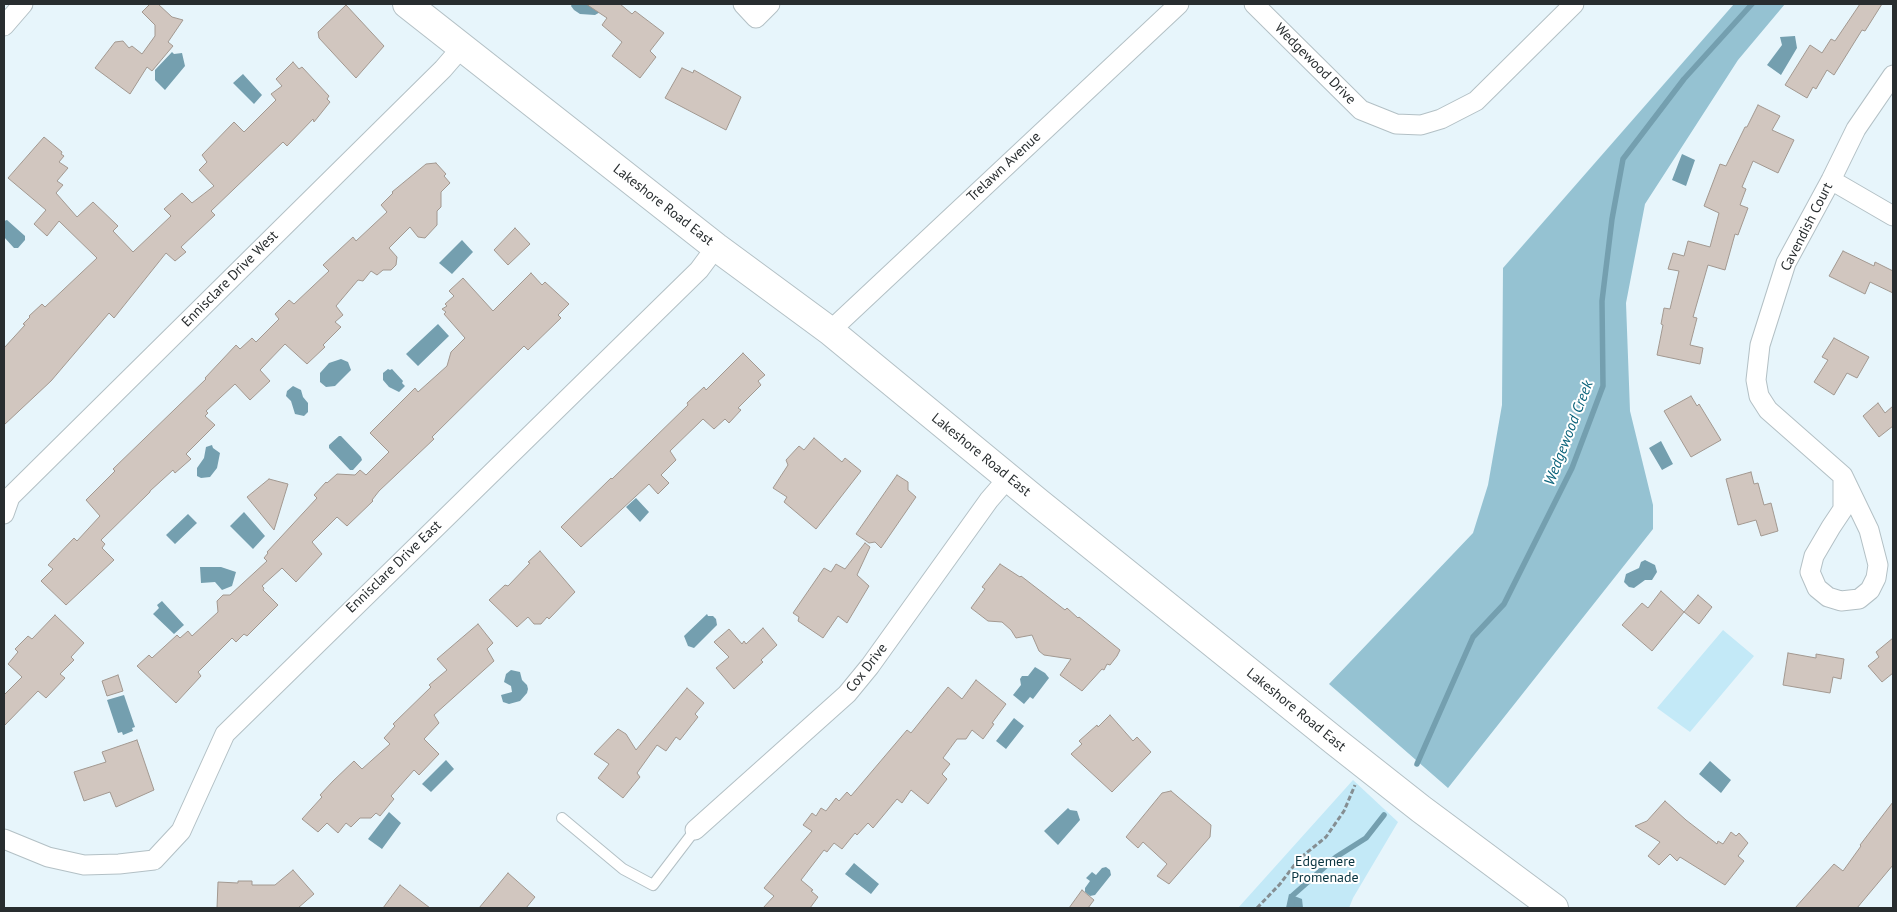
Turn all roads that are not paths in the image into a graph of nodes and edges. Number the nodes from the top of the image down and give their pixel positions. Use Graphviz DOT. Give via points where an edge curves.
graph roads {
  1 [pos="23,4"];
  2 [pos="407,4"];
  3 [pos="743,4"];
  4 [pos="770,4"];
  5 [pos="1178,4"];
  6 [pos="1254,4"];
  7 [pos="1574,4"];
  8 [pos="4,26"];
  9 [pos="462,47"];
  10 [pos="1893,74"];
  11 [pos="1832,180"];
  12 [pos="1893,216"];
  13 [pos="716,247"];
  14 [pos="830,331"];
  15 [pos="1843,476"];
  16 [pos="1008,478"];
  17 [pos="4,514"];
  18 [pos="562,818"];
  19 [pos="694,830"];
  20 [pos="4,839"];
  21 [pos="1554,908"];
  1 -- 8 [label="street"];
  2 -- 9 [label="main road, Lakeshore Road East"];
  3 -- 4 [label="street" via="756,18"];
  5 -- 14 [label="street, Trelawn Avenue"];
  6 -- 7 [label="street, Wedgewood Drive" via="1361,110 1396,124 1421,126 1476,101"];
  9 -- 13 [label="main road, Lakeshore Road East"];
  9 -- 17 [label="street, Ennisclare Drive West" via="10,497"];
  10 -- 11 [label="street, Cavendish Court" via="1856,129"];
  11 -- 12 [label="street"];
  11 -- 15 [label="street, Cavendish Court" via="1786,263 1760,345 1756,380 1759,396 1768,410"];
  13 -- 14 [label="main road, Lakeshore Road East"];
  13 -- 20 [label="street, Ennisclare Drive East" via="699,270 225,734 182,831 154,860 84,865 48,857"];
  14 -- 16 [label="main road, Lakeshore Road East"];
  15 -- 15 [label="street, Cavendish Court" via="1843,510 1814,556 1810,572 1817,588 1828,597 1841,601 1859,599 1870,590 1878,565 1869,530"];
  16 -- 19 [label="street, Cox Drive" via="847,694"];
  16 -- 21 [label="main road, Lakeshore Road East" via="1406,797"];
  18 -- 19 [label="lane" via="623,869 653,885"];
}
